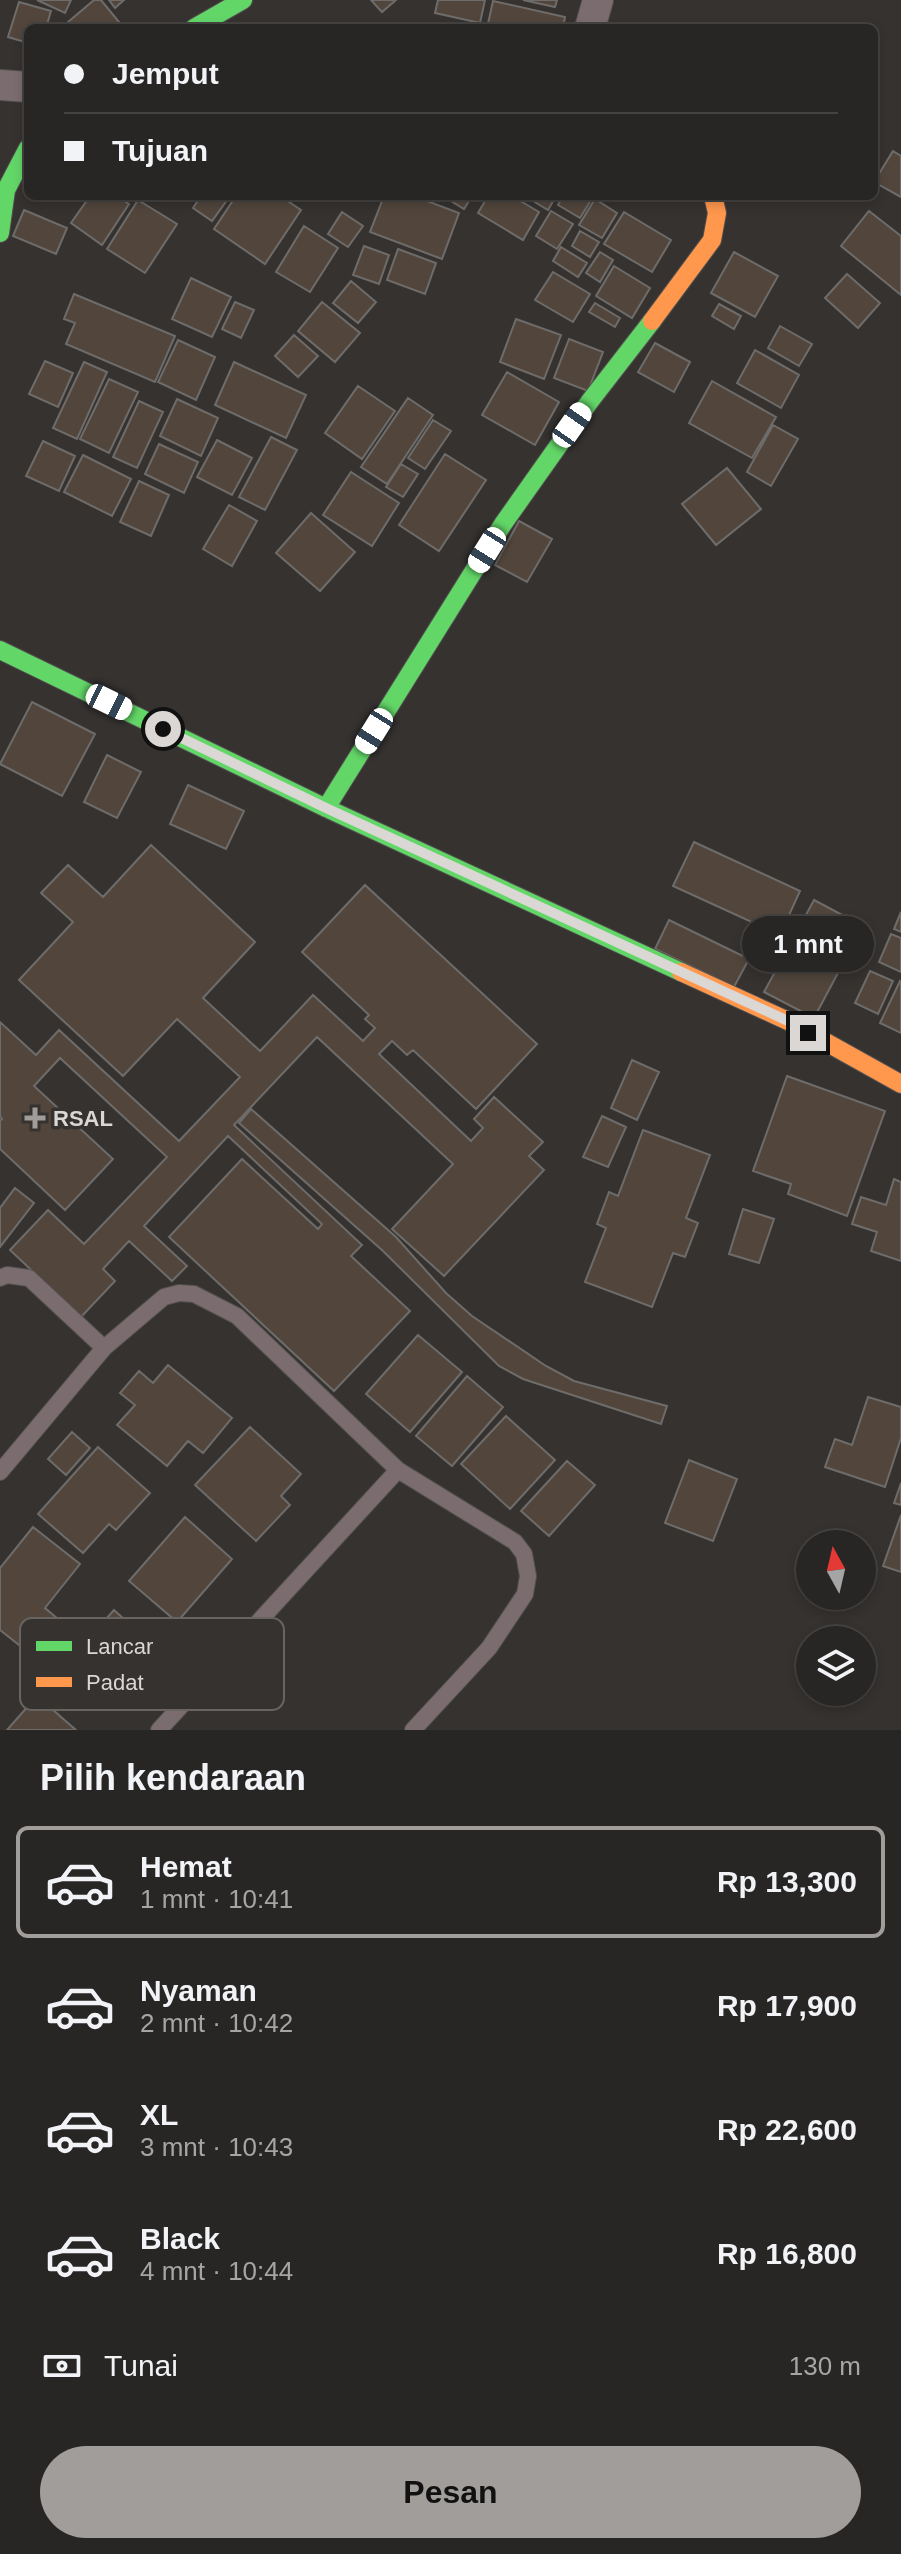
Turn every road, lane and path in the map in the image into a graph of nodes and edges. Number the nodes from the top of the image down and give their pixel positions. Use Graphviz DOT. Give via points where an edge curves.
graph roads {
  1 [pos="243,0"];
  2 [pos="598,0"];
  3 [pos="201,24"];
  4 [pos="591,24"];
  5 [pos="0,85"];
  6 [pos="24,87"];
  7 [pos="24,156"];
  8 [pos="714,200"];
  9 [pos="0,233"];
  10 [pos="0,650"];
  11 [pos="326,808"];
  12 [pos="901,1084"];
  13 [pos="0,1278"];
  14 [pos="104,1348"];
  15 [pos="398,1470"];
  16 [pos="0,1472"];
  17 [pos="262,1618"];
  18 [pos="177,1710"];
  19 [pos="159,1730"];
  20 [pos="413,1730"];
  1 -- 3 [label="street"];
  2 -- 4 [label="street"];
  5 -- 6 [label="street"];
  7 -- 9 [label="street" via="6,190"];
  8 -- 11 [label="street" via="712,240 503,524"];
  10 -- 11 [label="street"];
  11 -- 12 [label="street" via="788,1021"];
  13 -- 14 [label="lane" via="29,1278"];
  14 -- 15 [label="lane" via="164,1297 194,1294 212,1301 237,1316"];
  14 -- 16 [label="lane"];
  15 -- 17 [label="lane"];
  15 -- 20 [label="lane" via="515,1542 524,1554 528,1576 525,1594 489,1648"];
  18 -- 19 [label="lane"];
}
